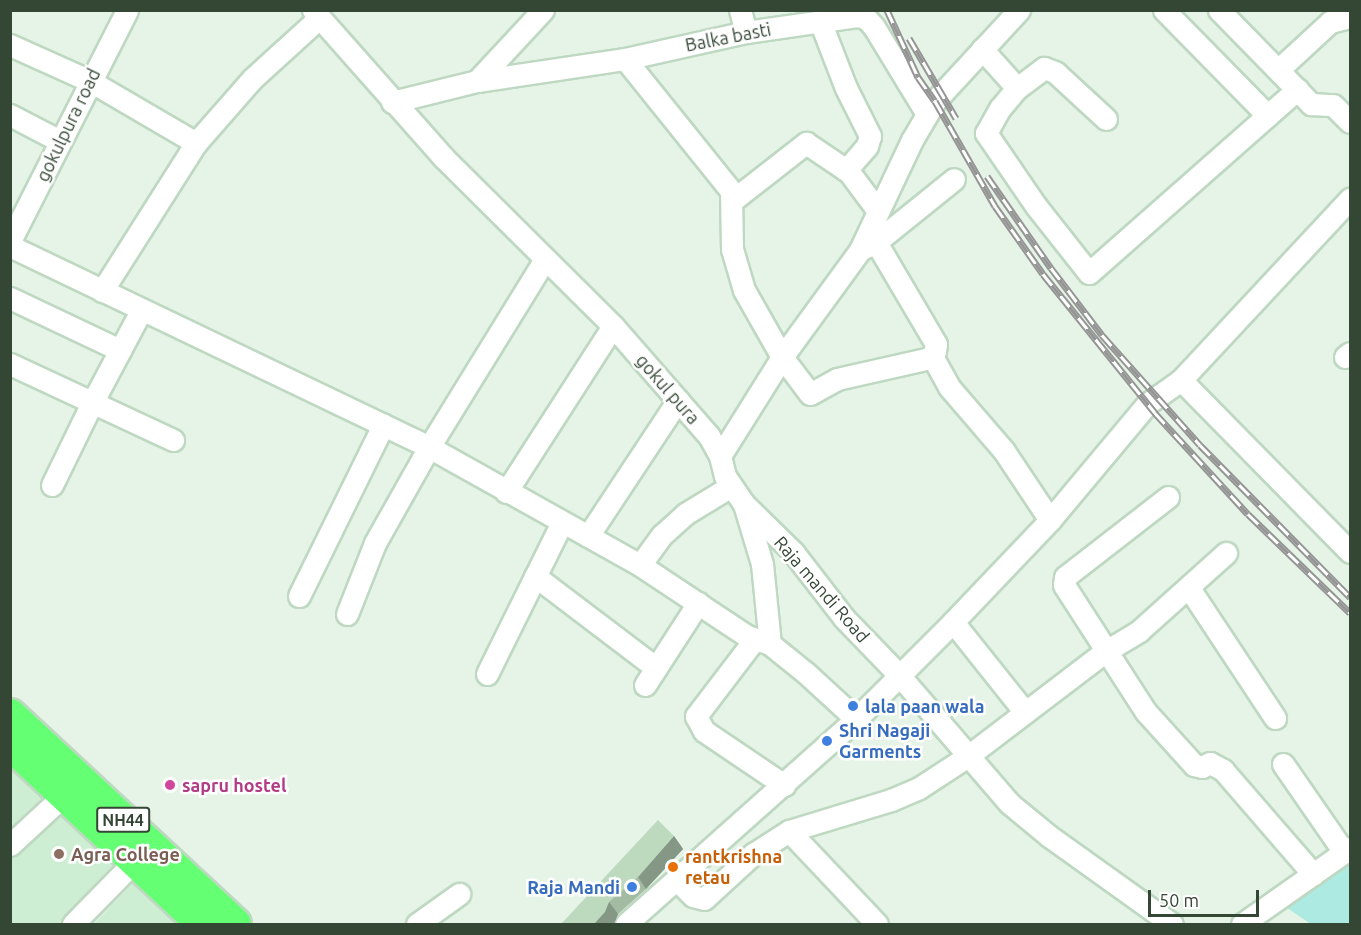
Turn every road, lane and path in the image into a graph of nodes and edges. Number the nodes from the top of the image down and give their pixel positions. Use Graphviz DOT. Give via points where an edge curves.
graph roads {
  1 [pos="127,10"];
  2 [pos="543,10"];
  3 [pos="740,10"];
  4 [pos="1019,10"];
  5 [pos="1164,10"];
  6 [pos="1219,10"];
  7 [pos="316,14"];
  8 [pos="1350,17"];
  9 [pos="809,18"];
  10 [pos="746,32"];
  11 [pos="10,45"];
  12 [pos="982,49"];
  13 [pos="625,59"];
  14 [pos="1278,70"];
  15 [pos="90,81"];
  16 [pos="477,81"];
  17 [pos="1017,88"];
  18 [pos="1298,89"];
  19 [pos="392,102"];
  20 [pos="927,114"];
  21 [pos="10,115"];
  22 [pos="1268,116"];
  23 [pos="1106,119"];
  24 [pos="1350,122"];
  25 [pos="60,141"];
  26 [pos="196,143"];
  27 [pos="846,170"];
  28 [pos="954,179"];
  29 [pos="1350,199"];
  30 [pos="732,200"];
  31 [pos="878,211"];
  32 [pos="10,241"];
  33 [pos="10,246"];
  34 [pos="868,246"];
  35 [pos="545,259"];
  36 [pos="102,291"];
  37 [pos="10,298"];
  38 [pos="141,311"];
  39 [pos="613,326"];
  40 [pos="120,350"];
  41 [pos="932,356"];
  42 [pos="782,357"];
  43 [pos="10,364"];
  44 [pos="1181,380"];
  45 [pos="678,400"];
  46 [pos="92,403"];
  47 [pos="383,425"];
  48 [pos="173,440"];
  49 [pos="429,447"];
  50 [pos="720,456"];
  51 [pos="52,485"];
  52 [pos="730,486"];
  53 [pos="506,492"];
  54 [pos="1168,497"];
  55 [pos="744,504"];
  56 [pos="1050,520"];
  57 [pos="562,522"];
  58 [pos="588,536"];
  59 [pos="1350,552"];
  60 [pos="1226,553"];
  61 [pos="640,565"];
  62 [pos="535,576"];
  63 [pos="1189,588"];
  64 [pos="299,596"];
  65 [pos="698,603"];
  66 [pos="347,614"];
  67 [pos="953,622"];
  68 [pos="762,642"];
  69 [pos="1106,651"];
  70 [pos="487,674"];
  71 [pos="900,675"];
  72 [pos="1024,711"];
  73 [pos="10,715"];
  74 [pos="1275,717"];
  75 [pos="856,719"];
  76 [pos="10,744"];
  77 [pos="968,756"];
  78 [pos="1283,764"];
  79 [pos="784,785"];
  80 [pos="64,795"];
  81 [pos="789,831"];
  82 [pos="10,845"];
  83 [pos="1347,850"];
  84 [pos="135,861"];
  85 [pos="1313,874"];
  86 [pos="676,879"];
  87 [pos="459,894"];
  88 [pos="73,924"];
  89 [pos="203,924"];
  90 [pos="235,924"];
  91 [pos="417,924"];
  92 [pos="626,924"];
  93 [pos="877,924"];
  94 [pos="1172,924"];
  95 [pos="1242,924"];
  1 -- 15 [label="street, gokulpura road"];
  2 -- 16 [label="street"];
  3 -- 10 [label="street"];
  4 -- 12 [label="street"];
  5 -- 22 [label="street"];
  6 -- 14 [label="street"];
  7 -- 19 [label="street, gokul pura"];
  7 -- 26 [label="street"];
  8 -- 14 [label="street" via="1330,22"];
  9 -- 10 [label="street, Balka basti"];
  9 -- 20 [label="street, Balka basti" via="857,16 870,22"];
  9 -- 27 [label="street" via="870,136 867,146"];
  10 -- 13 [label="street, Balka basti"];
  11 -- 15 [label="street"];
  12 -- 17 [label="street"];
  12 -- 20 [label="street"];
  13 -- 16 [label="street, Balka basti"];
  13 -- 30 [label="street" via="730,187"];
  14 -- 18 [label="street"];
  15 -- 25 [label="street, gokulpura road"];
  15 -- 26 [label="street"];
  16 -- 19 [label="street, Balka basti"];
  17 -- 22 [label="street" via="986,133 1089,273"];
  17 -- 23 [label="street" via="1048,68"];
  18 -- 22 [label="street"];
  18 -- 24 [label="street" via="1314,105 1336,107"];
  19 -- 35 [label="street, gokul pura"];
  20 -- 31 [label="street"];
  21 -- 25 [label="street"];
  25 -- 32 [label="street, gokulpura road"];
  26 -- 36 [label="street"];
  27 -- 30 [label="street" via="806,143"];
  27 -- 31 [label="street"];
  28 -- 34 [label="street"];
  29 -- 44 [label="street"];
  30 -- 42 [label="street" via="734,261 744,290"];
  31 -- 34 [label="street"];
  33 -- 36 [label="street"];
  34 -- 41 [label="street" via="936,344"];
  34 -- 42 [label="street"];
  35 -- 39 [label="street, gokul pura"];
  35 -- 49 [label="street"];
  36 -- 38 [label="street"];
  37 -- 40 [label="street"];
  38 -- 40 [label="street"];
  38 -- 47 [label="street"];
  39 -- 45 [label="street, gokul pura"];
  39 -- 53 [label="street"];
  40 -- 46 [label="street"];
  41 -- 42 [label="street" via="837,379 810,394"];
  41 -- 56 [label="street" via="949,387 1004,451"];
  42 -- 50 [label="street"];
  43 -- 46 [label="street"];
  44 -- 56 [label="street" via="1147,404"];
  44 -- 59 [label="street"];
  45 -- 50 [label="street, gokul pura" via="709,436"];
  45 -- 58 [label="street"];
  46 -- 48 [label="street"];
  46 -- 51 [label="street"];
  47 -- 49 [label="street"];
  47 -- 64 [label="street"];
  49 -- 53 [label="street"];
  49 -- 66 [label="street" via="375,543"];
  50 -- 52 [label="street, gokul pura"];
  52 -- 55 [label="street, gokul pura"];
  52 -- 61 [label="street" via="685,514"];
  53 -- 57 [label="street"];
  54 -- 69 [label="street" via="1063,580"];
  55 -- 68 [label="street, gokul pura" via="762,564"];
  55 -- 71 [label="street, Raja mandi Road" via="793,552 844,618"];
  56 -- 67 [label="street"];
  57 -- 58 [label="street"];
  57 -- 62 [label="street"];
  58 -- 61 [label="street"];
  60 -- 63 [label="street"];
  61 -- 65 [label="street"];
  62 -- 65 [label="street" via="650,676"];
  62 -- 70 [label="street"];
  63 -- 69 [label="street" via="1139,632"];
  63 -- 74 [label="street"];
  65 -- 68 [label="street"];
  67 -- 71 [label="street"];
  67 -- 72 [label="street"];
  68 -- 75 [label="street" via="806,672"];
  68 -- 79 [label="street" via="696,716 704,731"];
  69 -- 72 [label="street"];
  69 -- 85 [label="street" via="1146,712 1194,765 1210,763 1223,770"];
  71 -- 75 [label="street"];
  71 -- 77 [label="street, Raja mandi Road"];
  72 -- 77 [label="street"];
  73 -- 90 [label="highway, NH44"];
  75 -- 79 [label="street"];
  76 -- 80 [label="highway, NH44"];
  77 -- 81 [label="street" via="919,788 891,800"];
  77 -- 94 [label="street, Raja mandi Road" via="1028,820"];
  78 -- 83 [label="street"];
  79 -- 86 [label="street"];
  80 -- 82 [label="street"];
  80 -- 84 [label="highway, NH44"];
  81 -- 86 [label="street" via="753,854 704,899 693,896"];
  81 -- 93 [label="street"];
  83 -- 85 [label="street"];
  84 -- 88 [label="street"];
  84 -- 89 [label="highway, NH44"];
  85 -- 95 [label="street"];
  86 -- 92 [label="street"];
  87 -- 91 [label="street"];
}
